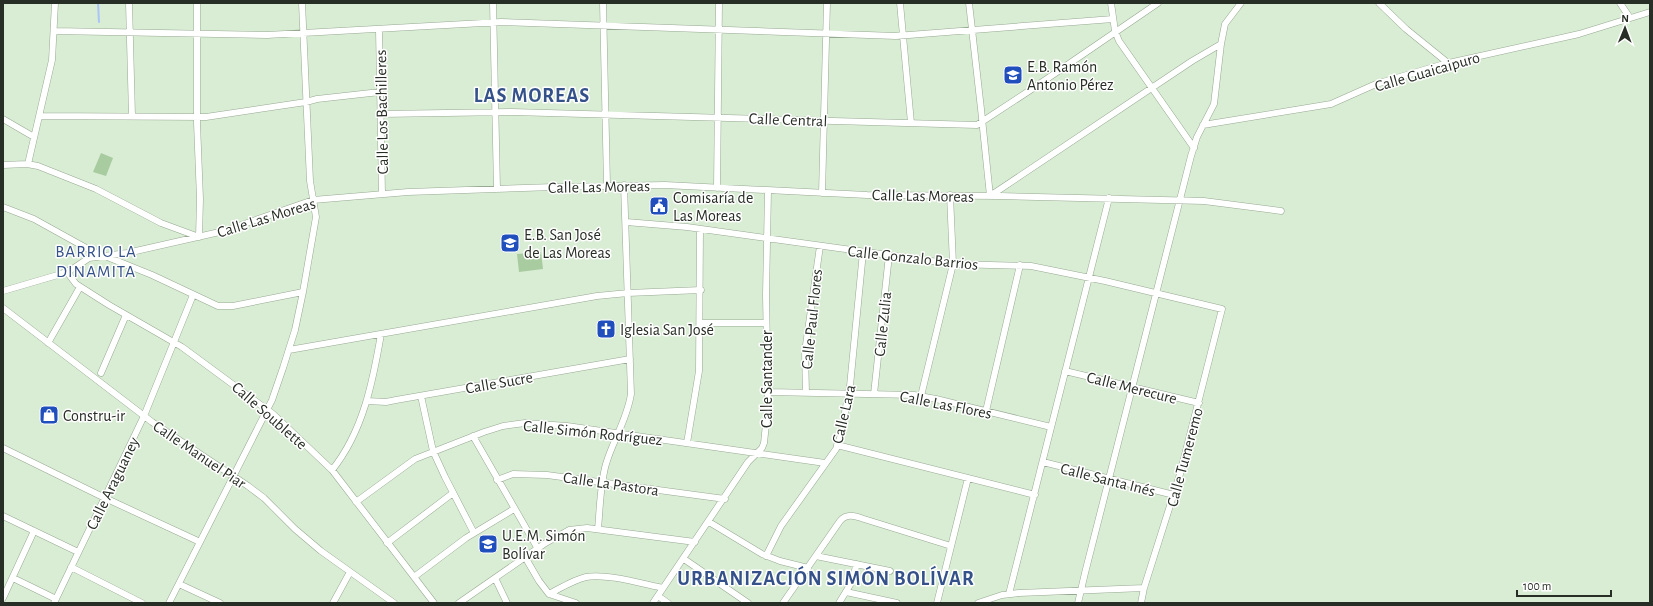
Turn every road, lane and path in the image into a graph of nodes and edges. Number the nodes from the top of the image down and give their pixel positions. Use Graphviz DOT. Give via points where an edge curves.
graph roads {
  1 [pos="55,3"];
  2 [pos="129,3"];
  3 [pos="197,3"];
  4 [pos="302,3"];
  5 [pos="493,3"];
  6 [pos="603,3"];
  7 [pos="719,3"];
  8 [pos="827,3"];
  9 [pos="900,3"];
  10 [pos="969,3"];
  11 [pos="1111,3"];
  12 [pos="1158,3"];
  13 [pos="1241,3"];
  14 [pos="1379,3"];
  15 [pos="1620,3"];
  16 [pos="1650,12"];
  17 [pos="1630,18"];
  18 [pos="1113,19"];
  19 [pos="493,22"];
  20 [pos="603,25"];
  21 [pos="718,29"];
  22 [pos="379,30"];
  23 [pos="972,30"];
  24 [pos="54,31"];
  25 [pos="129,32"];
  26 [pos="303,33"];
  27 [pos="1116,33"];
  28 [pos="197,34"];
  29 [pos="827,34"];
  30 [pos="903,36"];
  31 [pos="1221,44"];
  32 [pos="1448,63"];
  33 [pos="1152,88"];
  34 [pos="380,92"];
  35 [pos="306,102"];
  36 [pos="496,112"];
  37 [pos="381,114"];
  38 [pos="605,114"];
  39 [pos="39,116"];
  40 [pos="132,116"];
  41 [pos="197,117"];
  42 [pos="717,117"];
  43 [pos="3,119"];
  44 [pos="825,120"];
  45 [pos="983,122"];
  46 [pos="911,123"];
  47 [pos="1203,125"];
  48 [pos="34,137"];
  49 [pos="1194,148"];
  50 [pos="28,164"];
  51 [pos="3,165"];
  52 [pos="608,185"];
  53 [pos="624,185"];
  54 [pos="717,188"];
  55 [pos="497,189"];
  56 [pos="768,191"];
  57 [pos="822,193"];
  58 [pos="382,194"];
  59 [pos="950,195"];
  60 [pos="990,196"];
  61 [pos="1109,198"];
  62 [pos="313,200"];
  63 [pos="1180,200"];
  64 [pos="3,206"];
  65 [pos="1281,211"];
  66 [pos="626,222"];
  67 [pos="700,230"];
  68 [pos="199,237"];
  69 [pos="767,239"];
  70 [pos="820,246"];
  71 [pos="863,252"];
  72 [pos="103,255"];
  73 [pos="889,255"];
  74 [pos="953,264"];
  75 [pos="1020,265"];
  76 [pos="67,272"];
  77 [pos="1090,278"];
  78 [pos="80,287"];
  79 [pos="3,290"];
  80 [pos="701,290"];
  81 [pos="303,292"];
  82 [pos="628,293"];
  83 [pos="1156,293"];
  84 [pos="193,295"];
  85 [pos="3,308"];
  86 [pos="1222,309"];
  87 [pos="126,315"];
  88 [pos="700,323"];
  89 [pos="766,323"];
  90 [pos="381,334"];
  91 [pos="48,342"];
  92 [pos="174,342"];
  93 [pos="289,350"];
  94 [pos="630,359"];
  95 [pos="1066,370"];
  96 [pos="101,373"];
  97 [pos="1132,387"];
  98 [pos="768,392"];
  99 [pos="806,393"];
  100 [pos="848,393"];
  101 [pos="874,394"];
  102 [pos="420,396"];
  103 [pos="921,396"];
  104 [pos="367,401"];
  105 [pos="1199,403"];
  106 [pos="267,409"];
  107 [pos="986,411"];
  108 [pos="144,416"];
  109 [pos="1051,428"];
  110 [pos="619,433"];
  111 [pos="473,436"];
  112 [pos="687,442"];
  113 [pos="837,445"];
  114 [pos="3,448"];
  115 [pos="433,451"];
  116 [pos="757,453"];
  117 [pos="1043,462"];
  118 [pos="825,463"];
  119 [pos="332,470"];
  120 [pos="234,476"];
  121 [pos="968,478"];
  122 [pos="1108,479"];
  123 [pos="497,480"];
  124 [pos="603,482"];
  125 [pos="453,493"];
  126 [pos="1034,495"];
  127 [pos="1174,495"];
  128 [pos="105,498"];
  129 [pos="725,498"];
  130 [pos="356,502"];
  131 [pos="514,509"];
  132 [pos="3,516"];
  133 [pos="709,522"];
  134 [pos="598,529"];
  135 [pos="34,531"];
  136 [pos="474,533"];
  137 [pos="200,542"];
  138 [pos="695,542"];
  139 [pos="387,543"];
  140 [pos="951,546"];
  141 [pos="538,549"];
  142 [pos="78,552"];
  143 [pos="766,556"];
  144 [pos="816,556"];
  145 [pos="525,557"];
  146 [pos="684,559"];
  147 [pos="857,564"];
  148 [pos="71,567"];
  149 [pos="808,568"];
  150 [pos="890,571"];
  151 [pos="350,572"];
  152 [pos="414,576"];
  153 [pos="13,578"];
  154 [pos="495,578"];
  155 [pos="178,584"];
  156 [pos="663,588"];
  157 [pos="1144,588"];
  158 [pos="1081,590"];
  159 [pos="846,592"];
  160 [pos="549,594"];
  161 [pos="1009,594"];
  162 [pos="658,596"];
  163 [pos="3,598"];
  164 [pos="55,601"];
  165 [pos="142,603"];
  166 [pos="169,603"];
  167 [pos="220,603"];
  168 [pos="333,603"];
  169 [pos="394,603"];
  170 [pos="434,603"];
  171 [pos="459,603"];
  172 [pos="507,603"];
  173 [pos="576,603"];
  174 [pos="653,603"];
  175 [pos="668,603"];
  176 [pos="748,603"];
  177 [pos="783,603"];
  178 [pos="839,603"];
  179 [pos="896,603"];
  180 [pos="937,603"];
  181 [pos="978,603"];
  182 [pos="1078,603"];
  183 [pos="1141,603"];
  1 -- 24 [label="street"];
  2 -- 25 [label="street"];
  3 -- 28 [label="street"];
  4 -- 26 [label="street"];
  5 -- 19 [label="street"];
  6 -- 20 [label="street"];
  7 -- 21 [label="street"];
  8 -- 29 [label="street"];
  9 -- 30 [label="street"];
  10 -- 23 [label="street"];
  11 -- 18 [label="street"];
  12 -- 27 [label="street, Calle Central"];
  13 -- 31 [label="street" via="1225,24"];
  14 -- 32 [label="street"];
  15 -- 17 [label="street"];
  16 -- 17 [label="street, Calle Guaicaipuro"];
  17 -- 32 [label="street, Calle Guaicaipuro" via="1579,34"];
  18 -- 23 [label="street"];
  18 -- 27 [label="street"];
  19 -- 20 [label="street"];
  19 -- 22 [label="street"];
  19 -- 36 [label="street"];
  20 -- 21 [label="street"];
  20 -- 38 [label="street"];
  21 -- 29 [label="street"];
  21 -- 42 [label="street"];
  22 -- 26 [label="street"];
  22 -- 34 [label="street, Calle Los Bachilleres"];
  23 -- 30 [label="street"];
  23 -- 45 [label="street"];
  24 -- 25 [label="street"];
  24 -- 39 [label="street" via="52,60"];
  25 -- 28 [label="street"];
  25 -- 40 [label="street"];
  26 -- 28 [label="street"];
  26 -- 35 [label="street"];
  27 -- 33 [label="street"];
  27 -- 45 [label="street, Calle Central"];
  28 -- 41 [label="street"];
  29 -- 30 [label="street"];
  29 -- 44 [label="street"];
  30 -- 46 [label="street"];
  31 -- 33 [label="street"];
  31 -- 47 [label="street" via="1215,101"];
  32 -- 47 [label="street, Calle Guaicaipuro" via="1376,84 1331,104"];
  33 -- 49 [label="street"];
  33 -- 60 [label="street"];
  34 -- 35 [label="street"];
  34 -- 37 [label="street, Calle Los Bachilleres"];
  35 -- 41 [label="street"];
  35 -- 62 [label="street"];
  36 -- 37 [label="street, Calle Central"];
  36 -- 38 [label="street, Calle Central"];
  36 -- 55 [label="street"];
  37 -- 58 [label="street, Calle Los Bachilleres"];
  38 -- 42 [label="street, Calle Central"];
  38 -- 52 [label="street"];
  39 -- 40 [label="street"];
  39 -- 48 [label="street"];
  40 -- 41 [label="street"];
  41 -- 68 [label="street"];
  42 -- 44 [label="street, Calle Central"];
  42 -- 54 [label="street"];
  43 -- 48 [label="street"];
  44 -- 46 [label="street, Calle Central"];
  44 -- 57 [label="street"];
  45 -- 46 [label="street, Calle Central" via="975,125"];
  45 -- 60 [label="street"];
  47 -- 49 [label="street"];
  48 -- 50 [label="street"];
  49 -- 63 [label="street"];
  50 -- 51 [label="street"];
  50 -- 68 [label="street" via="96,189 160,224"];
  52 -- 53 [label="street, Calle Las Moreas"];
  52 -- 55 [label="street, Calle Las Moreas"];
  53 -- 54 [label="street, Calle Las Moreas"];
  53 -- 66 [label="street"];
  54 -- 56 [label="street, Calle Las Moreas"];
  55 -- 58 [label="street, Calle Las Moreas"];
  56 -- 57 [label="street, Calle Las Moreas"];
  56 -- 69 [label="street, Calle Santander"];
  57 -- 59 [label="street, Calle Las Moreas"];
  58 -- 62 [label="street, Calle Las Moreas"];
  59 -- 60 [label="street, Calle Las Moreas"];
  59 -- 74 [label="street"];
  60 -- 61 [label="street, Calle Las Moreas"];
  61 -- 63 [label="street, Calle Las Moreas"];
  61 -- 77 [label="street"];
  62 -- 68 [label="street, Calle Las Moreas" via="224,232"];
  62 -- 81 [label="street" via="316,217"];
  63 -- 65 [label="street, Calle Las Moreas"];
  63 -- 83 [label="street"];
  64 -- 72 [label="street"];
  66 -- 67 [label="street, Calle Gonzalo Barrios"];
  66 -- 82 [label="street"];
  67 -- 69 [label="street, Calle Gonzalo Barrios"];
  67 -- 80 [label="street"];
  68 -- 72 [label="street, Calle Las Moreas" via="127,253"];
  69 -- 70 [label="street, Calle Gonzalo Barrios"];
  69 -- 89 [label="street, Calle Santander"];
  70 -- 71 [label="street, Calle Gonzalo Barrios"];
  70 -- 99 [label="street, Calle Paul Flores" via="804,352"];
  71 -- 73 [label="street, Calle Gonzalo Barrios"];
  71 -- 100 [label="street, Calle Lara"];
  72 -- 76 [label="street, Calle Las Moreas" via="89,258"];
  72 -- 84 [label="street"];
  73 -- 74 [label="street, Calle Gonzalo Barrios"];
  73 -- 101 [label="street, Calle Zulia"];
  74 -- 75 [label="street, Calle Gonzalo Barrios"];
  74 -- 103 [label="street"];
  75 -- 77 [label="street, Calle Gonzalo Barrios"];
  75 -- 107 [label="street"];
  76 -- 78 [label="street, Calle Soublette"];
  76 -- 79 [label="street, Calle Las Moreas"];
  77 -- 83 [label="street, Calle Gonzalo Barrios"];
  77 -- 95 [label="street"];
  78 -- 87 [label="street, Calle Soublette"];
  78 -- 91 [label="street"];
  80 -- 82 [label="street"];
  80 -- 88 [label="street"];
  81 -- 84 [label="street" via="226,307"];
  81 -- 93 [label="street"];
  82 -- 90 [label="street"];
  82 -- 94 [label="street"];
  83 -- 86 [label="street, Calle Gonzalo Barrios"];
  83 -- 97 [label="street"];
  84 -- 92 [label="street, Calle Araguaney"];
  85 -- 91 [label="street, Calle Manuel Piar"];
  86 -- 105 [label="street, Calle Tumeremo"];
  87 -- 92 [label="street, Calle Soublette"];
  87 -- 96 [label="street"];
  88 -- 89 [label="street"];
  88 -- 112 [label="street" via="699,380"];
  89 -- 98 [label="street, Calle Santander"];
  90 -- 93 [label="street"];
  90 -- 104 [label="street"];
  91 -- 108 [label="street, Calle Manuel Piar"];
  92 -- 106 [label="street, Calle Soublette"];
  92 -- 108 [label="street, Calle Araguaney"];
  93 -- 106 [label="street"];
  94 -- 102 [label="street, Calle Sucre"];
  94 -- 110 [label="street" via="629,404"];
  95 -- 97 [label="street, Calle Merecure"];
  95 -- 109 [label="street"];
  97 -- 105 [label="street, Calle Merecure"];
  97 -- 122 [label="street"];
  98 -- 99 [label="street, Calle Las Flores"];
  98 -- 116 [label="street, Calle Santander" via="764,443"];
  99 -- 100 [label="street, Calle Las Flores"];
  100 -- 101 [label="street, Calle Las Flores"];
  100 -- 113 [label="street, Calle Lara"];
  101 -- 103 [label="street, Calle Las Flores"];
  102 -- 104 [label="street, Calle Sucre" via="386,402"];
  102 -- 115 [label="street"];
  103 -- 107 [label="street, Calle Las Flores"];
  104 -- 119 [label="street" via="349,444"];
  105 -- 127 [label="street, Calle Tumeremo"];
  106 -- 119 [label="street, Calle Soublette"];
  106 -- 120 [label="street"];
  107 -- 109 [label="street, Calle Las Flores"];
  108 -- 120 [label="street, Calle Manuel Piar"];
  108 -- 128 [label="street, Calle Araguaney"];
  109 -- 117 [label="street"];
  110 -- 111 [label="street, Calle Simón Rodríguez" via="525,423 503,426"];
  110 -- 112 [label="street, Calle Simón Rodríguez"];
  110 -- 124 [label="street" via="608,457"];
  111 -- 115 [label="street, Calle Simón Rodríguez"];
  111 -- 123 [label="street"];
  112 -- 116 [label="street, Calle Simón Rodríguez"];
  113 -- 118 [label="street, Calle Lara"];
  113 -- 121 [label="street"];
  114 -- 128 [label="street"];
  115 -- 125 [label="street"];
  115 -- 130 [label="street, Calle Simón Rodríguez" via="410,462"];
  116 -- 118 [label="street, Calle Simón Rodríguez"];
  116 -- 129 [label="street, Calle Santander"];
  117 -- 122 [label="street, Calle Santa Inés"];
  117 -- 126 [label="street"];
  118 -- 143 [label="street, Calle Lara" via="781,526"];
  119 -- 130 [label="street, Calle Soublette"];
  120 -- 137 [label="street"];
  120 -- 151 [label="street, Calle Manuel Piar" via="264,498 321,551"];
  121 -- 126 [label="street"];
  121 -- 140 [label="street"];
  122 -- 127 [label="street, Calle Santa Inés"];
  122 -- 158 [label="street"];
  123 -- 124 [label="street, Calle La Pastora" via="513,474 534,474"];
  123 -- 131 [label="street"];
  124 -- 129 [label="street, Calle La Pastora"];
  124 -- 134 [label="street"];
  125 -- 136 [label="street"];
  125 -- 139 [label="street"];
  126 -- 161 [label="street"];
  127 -- 157 [label="street, Calle Tumeremo"];
  128 -- 137 [label="street"];
  128 -- 142 [label="street, Calle Araguaney"];
  129 -- 133 [label="street, Calle Santander"];
  130 -- 139 [label="street, Calle Soublette"];
  131 -- 136 [label="street"];
  131 -- 141 [label="street"];
  132 -- 135 [label="street"];
  133 -- 138 [label="street, Calle Santander"];
  133 -- 143 [label="street"];
  134 -- 138 [label="street"];
  134 -- 141 [label="street" via="569,530"];
  135 -- 142 [label="street"];
  135 -- 153 [label="street"];
  136 -- 152 [label="street"];
  137 -- 155 [label="street"];
  138 -- 146 [label="street, Calle Santander"];
  139 -- 152 [label="street, Calle Soublette"];
  140 -- 144 [label="street" via="850,516 840,521"];
  140 -- 180 [label="street"];
  141 -- 145 [label="street"];
  142 -- 148 [label="street, Calle Araguaney"];
  143 -- 149 [label="street"];
  144 -- 147 [label="street"];
  144 -- 149 [label="street"];
  145 -- 154 [label="street"];
  145 -- 160 [label="street"];
  146 -- 156 [label="street, Calle Santander"];
  146 -- 176 [label="street"];
  147 -- 150 [label="street"];
  147 -- 159 [label="street"];
  148 -- 164 [label="street, Calle Araguaney"];
  148 -- 165 [label="street"];
  149 -- 177 [label="street"];
  151 -- 168 [label="street"];
  151 -- 169 [label="street, Calle Manuel Piar"];
  152 -- 170 [label="street, Calle Soublette"];
  153 -- 163 [label="street"];
  153 -- 164 [label="street"];
  154 -- 171 [label="street"];
  154 -- 172 [label="street"];
  155 -- 166 [label="street"];
  155 -- 167 [label="street"];
  156 -- 160 [label="street" via="589,577 576,580"];
  156 -- 162 [label="street, Calle Santander"];
  157 -- 158 [label="street"];
  157 -- 183 [label="street, Calle Tumeremo"];
  158 -- 161 [label="street"];
  158 -- 182 [label="street"];
  159 -- 178 [label="street"];
  159 -- 179 [label="street"];
  160 -- 173 [label="street"];
  161 -- 181 [label="street"];
  162 -- 174 [label="street, Calle Santander"];
  162 -- 175 [label="street"];
}
